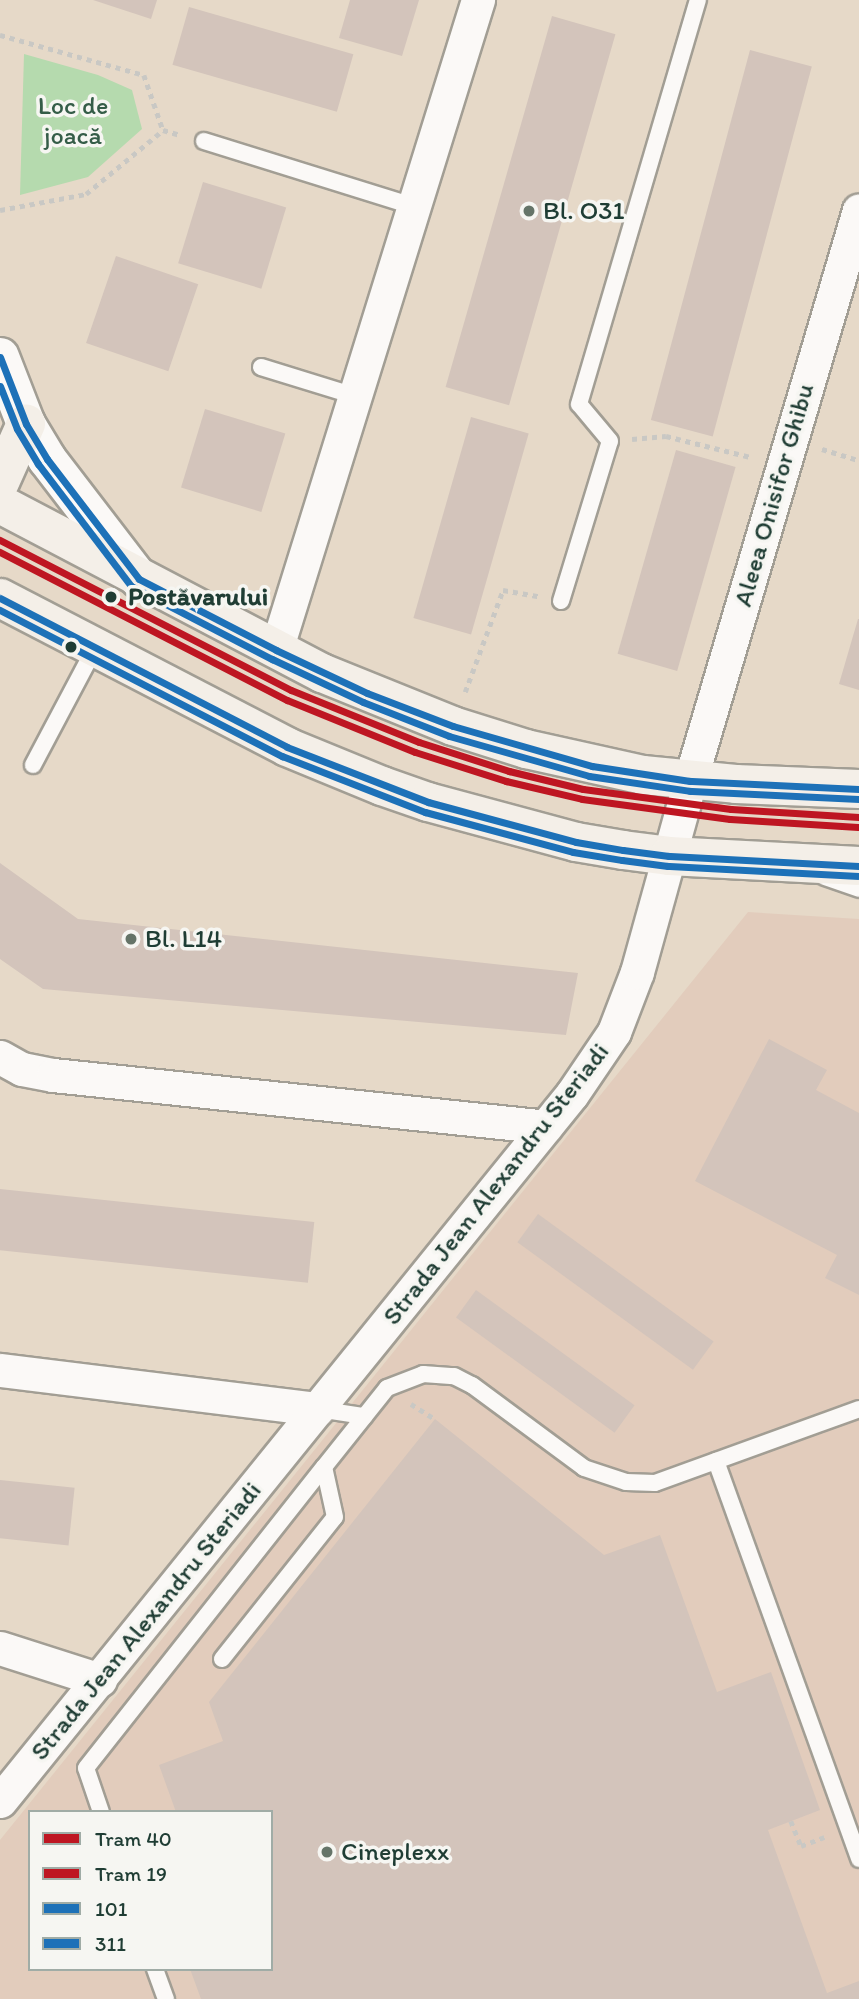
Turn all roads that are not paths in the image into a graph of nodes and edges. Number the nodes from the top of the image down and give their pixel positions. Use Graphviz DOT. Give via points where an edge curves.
graph roads {
  1 [pos="478,0"];
  2 [pos="698,0"];
  3 [pos="204,141"];
  4 [pos="413,206"];
  5 [pos="859,210"];
  6 [pos="0,358"];
  7 [pos="261,367"];
  8 [pos="355,396"];
  9 [pos="26,424"];
  10 [pos="0,482"];
  11 [pos="0,504"];
  12 [pos="139,579"];
  13 [pos="0,598"];
  14 [pos="561,601"];
  15 [pos="95,648"];
  16 [pos="276,650"];
  17 [pos="33,765"];
  18 [pos="690,781"];
  19 [pos="859,789"];
  20 [pos="669,856"];
  21 [pos="787,863"];
  22 [pos="859,866"];
  23 [pos="859,889"];
  24 [pos="0,1057"];
  25 [pos="545,1127"];
  26 [pos="0,1370"];
  27 [pos="318,1409"];
  28 [pos="859,1409"];
  29 [pos="364,1416"];
  30 [pos="716,1461"];
  31 [pos="324,1467"];
  32 [pos="0,1648"];
  33 [pos="222,1659"];
  34 [pos="100,1680"];
  35 [pos="0,1801"];
  36 [pos="100,1810"];
  37 [pos="859,1859"];
  38 [pos="157,1971"];
  39 [pos="166,1999"];
  1 -- 4 [label="street"];
  2 -- 14 [label="lane" via="579,404 610,440"];
  3 -- 4 [label="lane"];
  4 -- 8 [label="street"];
  5 -- 18 [label="street, Aleea Onisifor Ghibu"];
  6 -- 9 [label="street"];
  7 -- 8 [label="lane"];
  8 -- 16 [label="street"];
  9 -- 10 [label="main road"];
  9 -- 12 [label="street"];
  11 -- 12 [label="main road"];
  12 -- 16 [label="main road"];
  13 -- 15 [label="main road"];
  15 -- 17 [label="lane"];
  15 -- 20 [label="main road" via="287,747 382,786 564,839"];
  16 -- 18 [label="main road" via="453,726 592,766"];
  18 -- 19 [label="main road"];
  18 -- 20 [label="street, Strada Jean Alexandru Steriadi"];
  20 -- 21 [label="main road"];
  20 -- 25 [label="street, Strada Jean Alexandru Steriadi" via="624,1012 588,1074"];
  21 -- 22 [label="main road"];
  21 -- 23 [label="lane"];
  24 -- 25 [label="street" via="22,1069 53,1075"];
  25 -- 27 [label="street, Strada Jean Alexandru Steriadi"];
  26 -- 27 [label="street"];
  27 -- 29 [label="lane"];
  27 -- 34 [label="street, Strada Jean Alexandru Steriadi"];
  28 -- 30 [label="lane"];
  29 -- 30 [label="lane" via="387,1388 423,1374 454,1376 584,1468 605,1476 655,1483"];
  29 -- 31 [label="lane"];
  30 -- 37 [label="lane"];
  31 -- 33 [label="lane" via="335,1517"];
  31 -- 36 [label="lane" via="86,1768"];
  32 -- 34 [label="street"];
  34 -- 35 [label="street, Strada Jean Alexandru Steriadi"];
  38 -- 39 [label="lane"];
}
